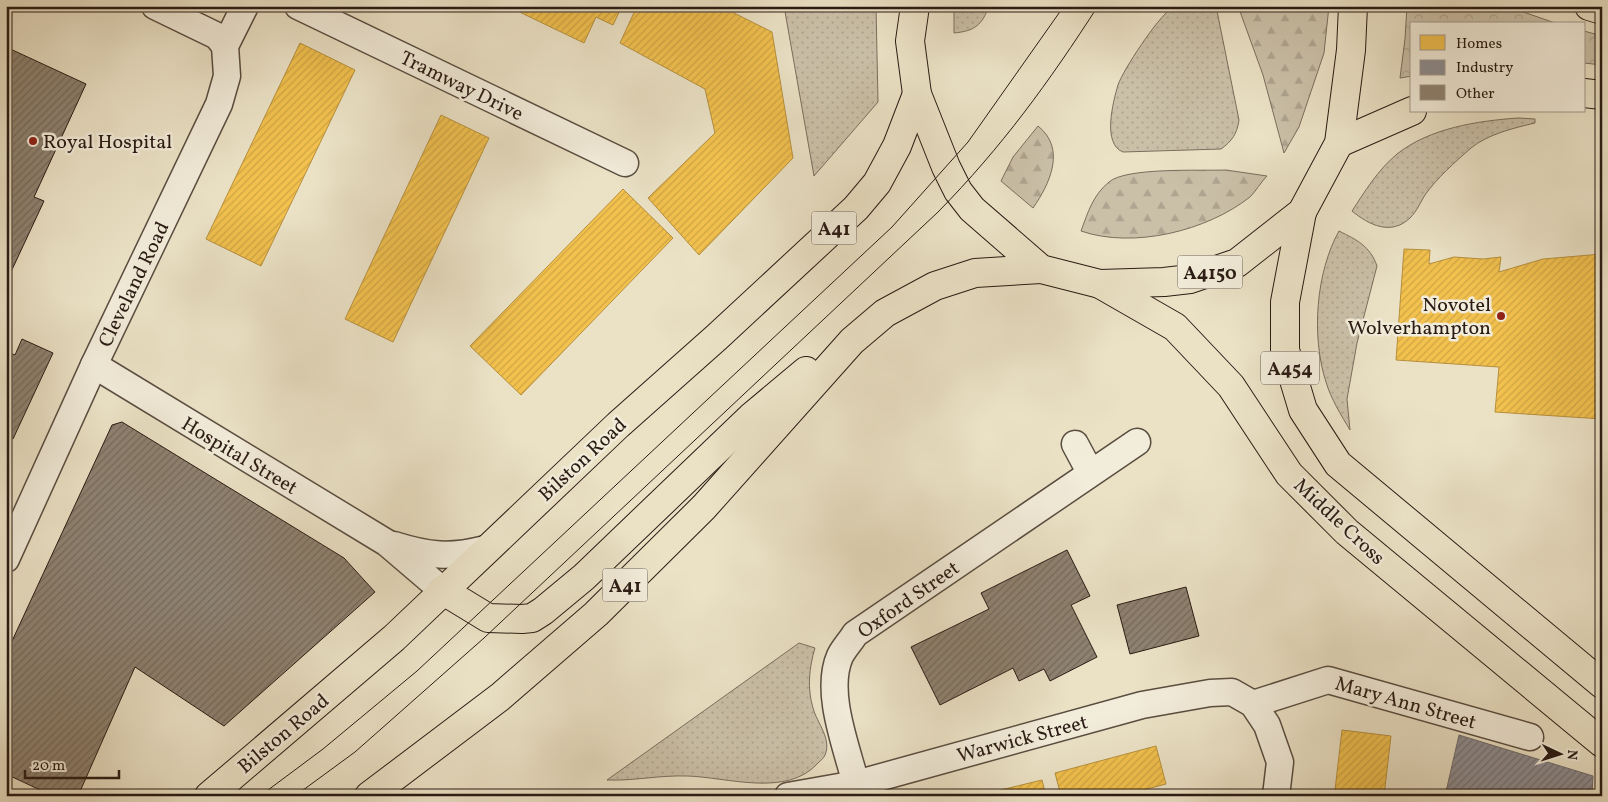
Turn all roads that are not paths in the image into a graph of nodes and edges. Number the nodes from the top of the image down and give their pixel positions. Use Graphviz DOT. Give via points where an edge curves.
graph roads {
  1 [pos="155,6"];
  2 [pos="245,6"];
  3 [pos="298,6"];
  4 [pos="899,6"];
  5 [pos="916,6"];
  6 [pos="1353,6"];
  7 [pos="1589,6"];
  8 [pos="1602,10"];
  9 [pos="910,41"];
  10 [pos="225,46"];
  11 [pos="917,94"];
  12 [pos="1586,94"];
  13 [pos="1602,95"];
  14 [pos="1410,112"];
  15 [pos="1339,143"];
  16 [pos="625,163"];
  17 [pos="1302,212"];
  18 [pos="1041,268"];
  19 [pos="1100,284"];
  20 [pos="852,341"];
  21 [pos="94,365"];
  22 [pos="1137,442"];
  23 [pos="1074,444"];
  24 [pos="1090,472"];
  25 [pos="387,543"];
  26 [pos="486,549"];
  27 [pos="6,559"];
  28 [pos="442,590"];
  29 [pos="1602,684"];
  30 [pos="1253,704"];
  31 [pos="1530,737"];
  32 [pos="1602,743"];
  33 [pos="856,784"];
  34 [pos="209,796"];
  35 [pos="369,796"];
  36 [pos="788,796"];
  37 [pos="1276,796"];
  1 -- 10 [label="street" via="211,33"];
  2 -- 10 [label="street"];
  3 -- 16 [label="street, Tramway Drive"];
  4 -- 9 [label="highway, A4150"];
  5 -- 9 [label="highway, A4150"];
  6 -- 15 [label="highway, A4150"];
  7 -- 8 [label="highway"];
  9 -- 11 [label="highway, A4150"];
  10 -- 21 [label="street, Cleveland Road" via="227,76 219,104"];
  11 -- 18 [label="highway, A4150" via="958,191 972,209"];
  11 -- 26 [label="highway, Bilston Road / A41" via="897,146 878,183 856,208"];
  12 -- 13 [label="highway"];
  14 -- 15 [label="highway"];
  15 -- 17 [label="highway, A4150"];
  17 -- 19 [label="highway, A4150" via="1237,263 1190,279"];
  17 -- 29 [label="highway, Middle Cross / A454" via="1285,302 1285,350 1303,410 1338,464"];
  18 -- 19 [label="highway, A4150"];
  18 -- 20 [label="highway, A41" via="975,273 935,286 885,313"];
  19 -- 32 [label="highway, Middle Cross / A454" via="1175,327 1231,386 1289,474 1347,532"];
  20 -- 28 [label="highway" via="801,374 751,417 584,577 532,618 488,618"];
  20 -- 35 [label="highway, A41" via="704,507 596,614 500,697"];
  21 -- 25 [label="street, Hospital Street"];
  21 -- 27 [label="street, Cleveland Road"];
  22 -- 24 [label="street, Oxford Street"];
  23 -- 24 [label="street"];
  24 -- 33 [label="street, Oxford Street" via="855,634 840,656 834,678 838,714"];
  25 -- 26 [label="street" via="431,555 465,554"];
  25 -- 28 [label="street"];
  26 -- 28 [label="highway, Bilston Road / A41"];
  28 -- 34 [label="highway, Bilston Road / A41" via="394,638"];
  30 -- 31 [label="street, Mary Ann Street" via="1328,680"];
  30 -- 33 [label="street, Warwick Street" via="1232,692 1142,705"];
  30 -- 37 [label="street" via="1267,725 1280,762"];
  33 -- 36 [label="street, Warwick Street"];
}
